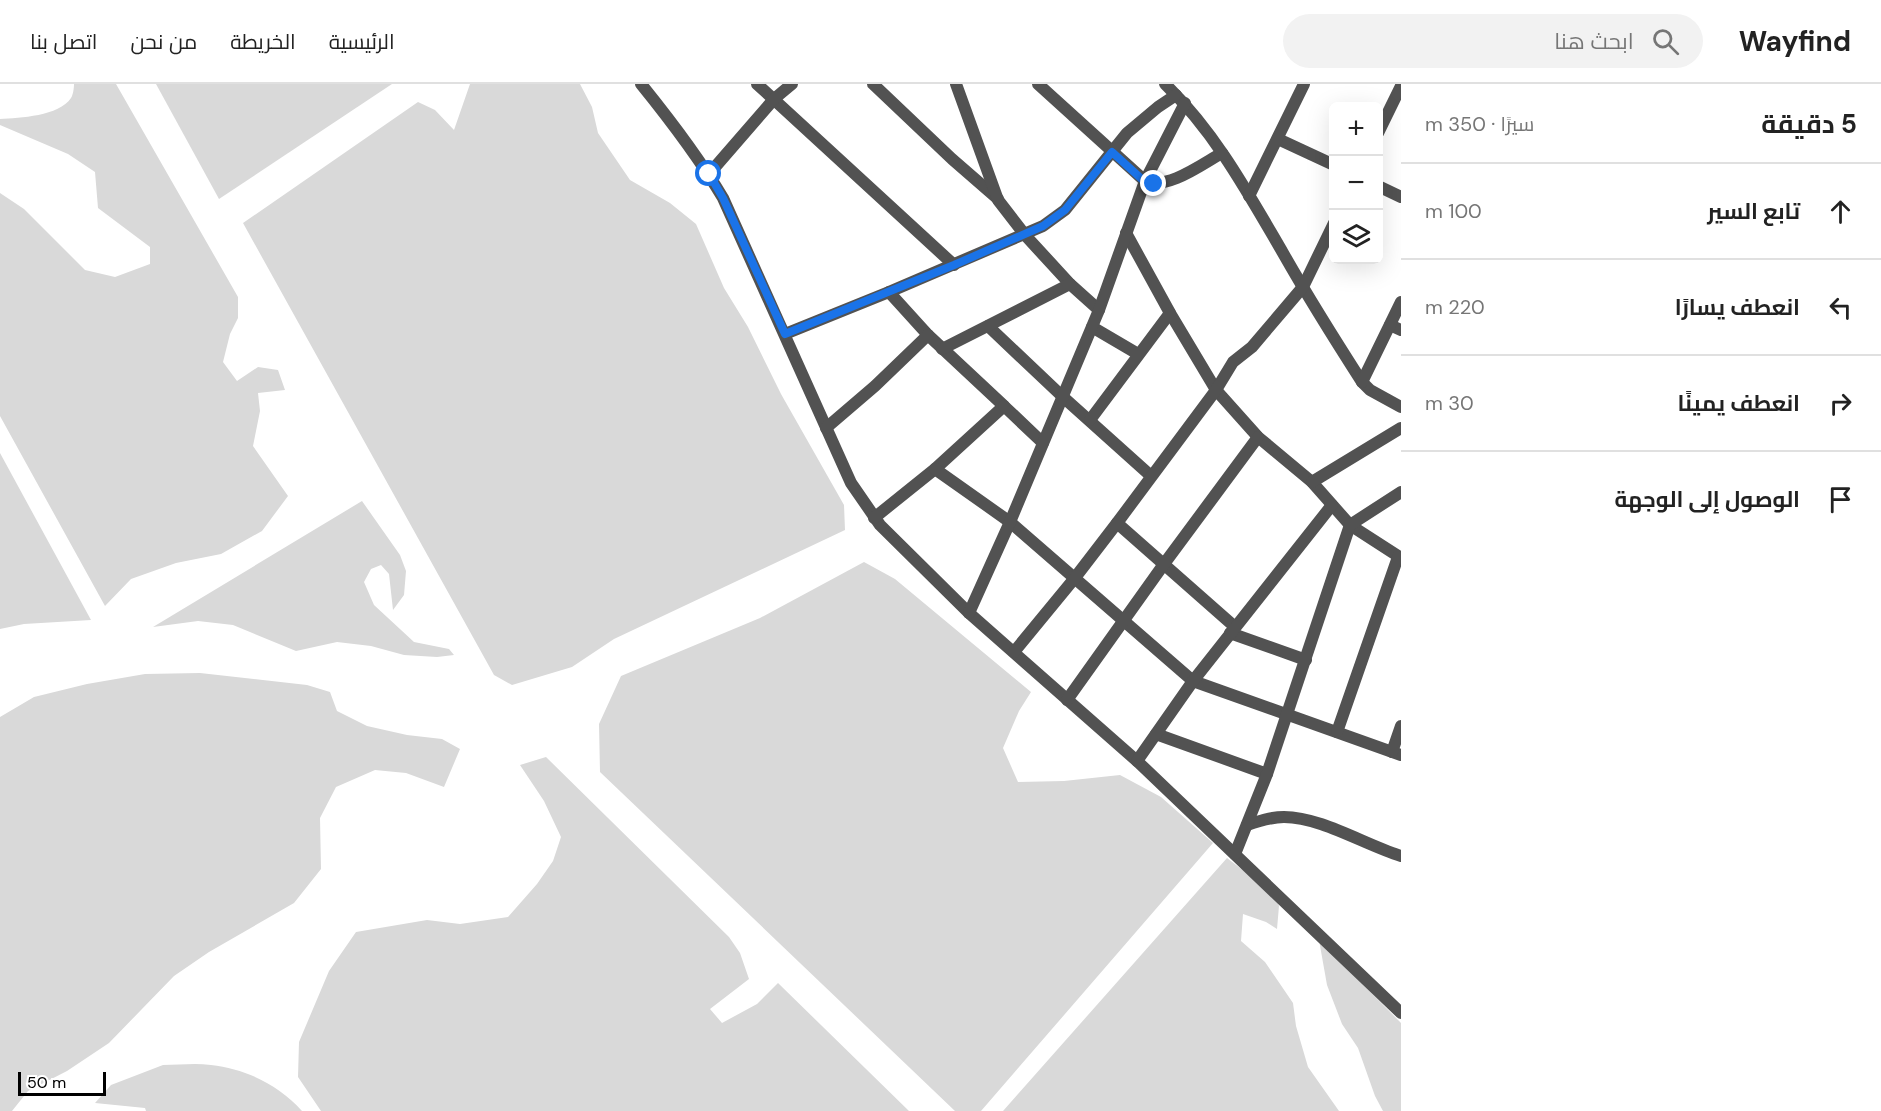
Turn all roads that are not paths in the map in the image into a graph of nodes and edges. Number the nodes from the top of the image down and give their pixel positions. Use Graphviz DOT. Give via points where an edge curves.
graph roads {
  1 [pos="641,84"];
  2 [pos="757,84"];
  3 [pos="792,84"];
  4 [pos="873,84"];
  5 [pos="956,84"];
  6 [pos="1038,84"];
  7 [pos="1165,84"];
  8 [pos="1304,84"];
  9 [pos="1401,86"];
  10 [pos="774,99"];
  11 [pos="1181,99"];
  12 [pos="1383,123"];
  13 [pos="1278,139"];
  14 [pos="1112,152"];
  15 [pos="1222,153"];
  16 [pos="1329,163"];
  17 [pos="709,174"];
  18 [pos="1145,182"];
  19 [pos="1383,188"];
  20 [pos="1249,196"];
  21 [pos="1401,197"];
  22 [pos="998,200"];
  23 [pos="1126,233"];
  24 [pos="1329,233"];
  25 [pos="1025,234"];
  26 [pos="954,265"];
  27 [pos="1070,284"];
  28 [pos="1303,287"];
  29 [pos="889,292"];
  30 [pos="1401,302"];
  31 [pos="1099,310"];
  32 [pos="1170,313"];
  33 [pos="988,326"];
  34 [pos="1092,327"];
  35 [pos="1395,327"];
  36 [pos="785,334"];
  37 [pos="928,335"];
  38 [pos="942,349"];
  39 [pos="1138,354"];
  40 [pos="1362,382"];
  41 [pos="1216,390"];
  42 [pos="1063,397"];
  43 [pos="1004,406"];
  44 [pos="1401,407"];
  45 [pos="1089,420"];
  46 [pos="826,428"];
  47 [pos="1401,428"];
  48 [pos="1258,437"];
  49 [pos="1043,443"];
  50 [pos="935,470"];
  51 [pos="1151,476"];
  52 [pos="1312,482"];
  53 [pos="1400,494"];
  54 [pos="1332,505"];
  55 [pos="874,518"];
  56 [pos="1010,522"];
  57 [pos="1116,523"];
  58 [pos="1350,525"];
  59 [pos="1400,557"];
  60 [pos="1164,564"];
  61 [pos="1074,579"];
  62 [pos="969,613"];
  63 [pos="1124,622"];
  64 [pos="1233,630"];
  65 [pos="1014,652"];
  66 [pos="1306,660"];
  67 [pos="1193,681"];
  68 [pos="1067,700"];
  69 [pos="1287,716"];
  70 [pos="1401,726"];
  71 [pos="1337,732"];
  72 [pos="1156,734"];
  73 [pos="1397,754"];
  74 [pos="1137,761"];
  75 [pos="1267,774"];
  76 [pos="1247,825"];
  77 [pos="1235,854"];
  78 [pos="1401,856"];
  79 [pos="1401,1013"];
  1 -- 17 [label="street"];
  2 -- 10 [label="street"];
  3 -- 10 [label="street"];
  4 -- 22 [label="street"];
  5 -- 22 [label="street"];
  6 -- 14 [label="street"];
  7 -- 11 [label="street"];
  8 -- 13 [label="street"];
  9 -- 12 [label="street"];
  10 -- 17 [label="street"];
  10 -- 26 [label="street"];
  11 -- 14 [label="street" via="1140,121"];
  11 -- 15 [label="street"];
  11 -- 18 [label="street"];
  13 -- 16 [label="street"];
  13 -- 20 [label="street"];
  14 -- 18 [label="street"];
  14 -- 25 [label="street" via="1065,210"];
  15 -- 18 [label="street" via="1178,178 1154,184"];
  15 -- 20 [label="street"];
  17 -- 36 [label="street"];
  18 -- 23 [label="street"];
  19 -- 21 [label="street"];
  20 -- 28 [label="street"];
  22 -- 25 [label="street"];
  23 -- 31 [label="street"];
  23 -- 32 [label="street"];
  24 -- 28 [label="street"];
  25 -- 26 [label="street"];
  25 -- 27 [label="street"];
  26 -- 29 [label="street"];
  27 -- 31 [label="street"];
  27 -- 33 [label="street"];
  28 -- 40 [label="street"];
  28 -- 41 [label="street" via="1252,347 1233,362"];
  29 -- 36 [label="street"];
  29 -- 37 [label="street"];
  30 -- 35 [label="street"];
  31 -- 34 [label="street"];
  32 -- 39 [label="street"];
  32 -- 41 [label="street"];
  33 -- 38 [label="street"];
  33 -- 42 [label="street"];
  34 -- 39 [label="street"];
  34 -- 42 [label="street"];
  35 -- 40 [label="street"];
  36 -- 46 [label="street"];
  37 -- 38 [label="street"];
  37 -- 46 [label="street"];
  38 -- 43 [label="street"];
  39 -- 45 [label="street"];
  40 -- 44 [label="street"];
  41 -- 48 [label="street"];
  41 -- 51 [label="street"];
  42 -- 45 [label="street"];
  42 -- 49 [label="street"];
  43 -- 49 [label="street"];
  43 -- 50 [label="street"];
  45 -- 51 [label="street"];
  46 -- 55 [label="street" via="851,483"];
  47 -- 52 [label="street"];
  48 -- 52 [label="street"];
  48 -- 60 [label="street"];
  49 -- 56 [label="street"];
  50 -- 55 [label="street"];
  50 -- 56 [label="street"];
  51 -- 57 [label="street"];
  52 -- 54 [label="street"];
  53 -- 58 [label="street"];
  54 -- 58 [label="street"];
  54 -- 64 [label="street"];
  55 -- 62 [label="street"];
  56 -- 61 [label="street"];
  56 -- 62 [label="street"];
  57 -- 60 [label="street"];
  57 -- 61 [label="street"];
  58 -- 59 [label="street"];
  58 -- 66 [label="street"];
  59 -- 71 [label="street"];
  60 -- 63 [label="street"];
  60 -- 64 [label="street"];
  61 -- 63 [label="street"];
  61 -- 65 [label="street"];
  62 -- 65 [label="street"];
  63 -- 67 [label="street"];
  63 -- 68 [label="street"];
  64 -- 66 [label="street"];
  64 -- 67 [label="street"];
  65 -- 68 [label="street"];
  66 -- 69 [label="street"];
  67 -- 69 [label="street"];
  67 -- 72 [label="street"];
  68 -- 74 [label="street"];
  69 -- 71 [label="street"];
  69 -- 75 [label="street"];
  70 -- 73 [label="street"];
  71 -- 73 [label="street"];
  72 -- 74 [label="street"];
  72 -- 75 [label="street"];
  74 -- 77 [label="street"];
  75 -- 76 [label="street"];
  76 -- 77 [label="street"];
  76 -- 78 [label="street" via="1271,818 1303,820"];
  77 -- 79 [label="street"];
}
